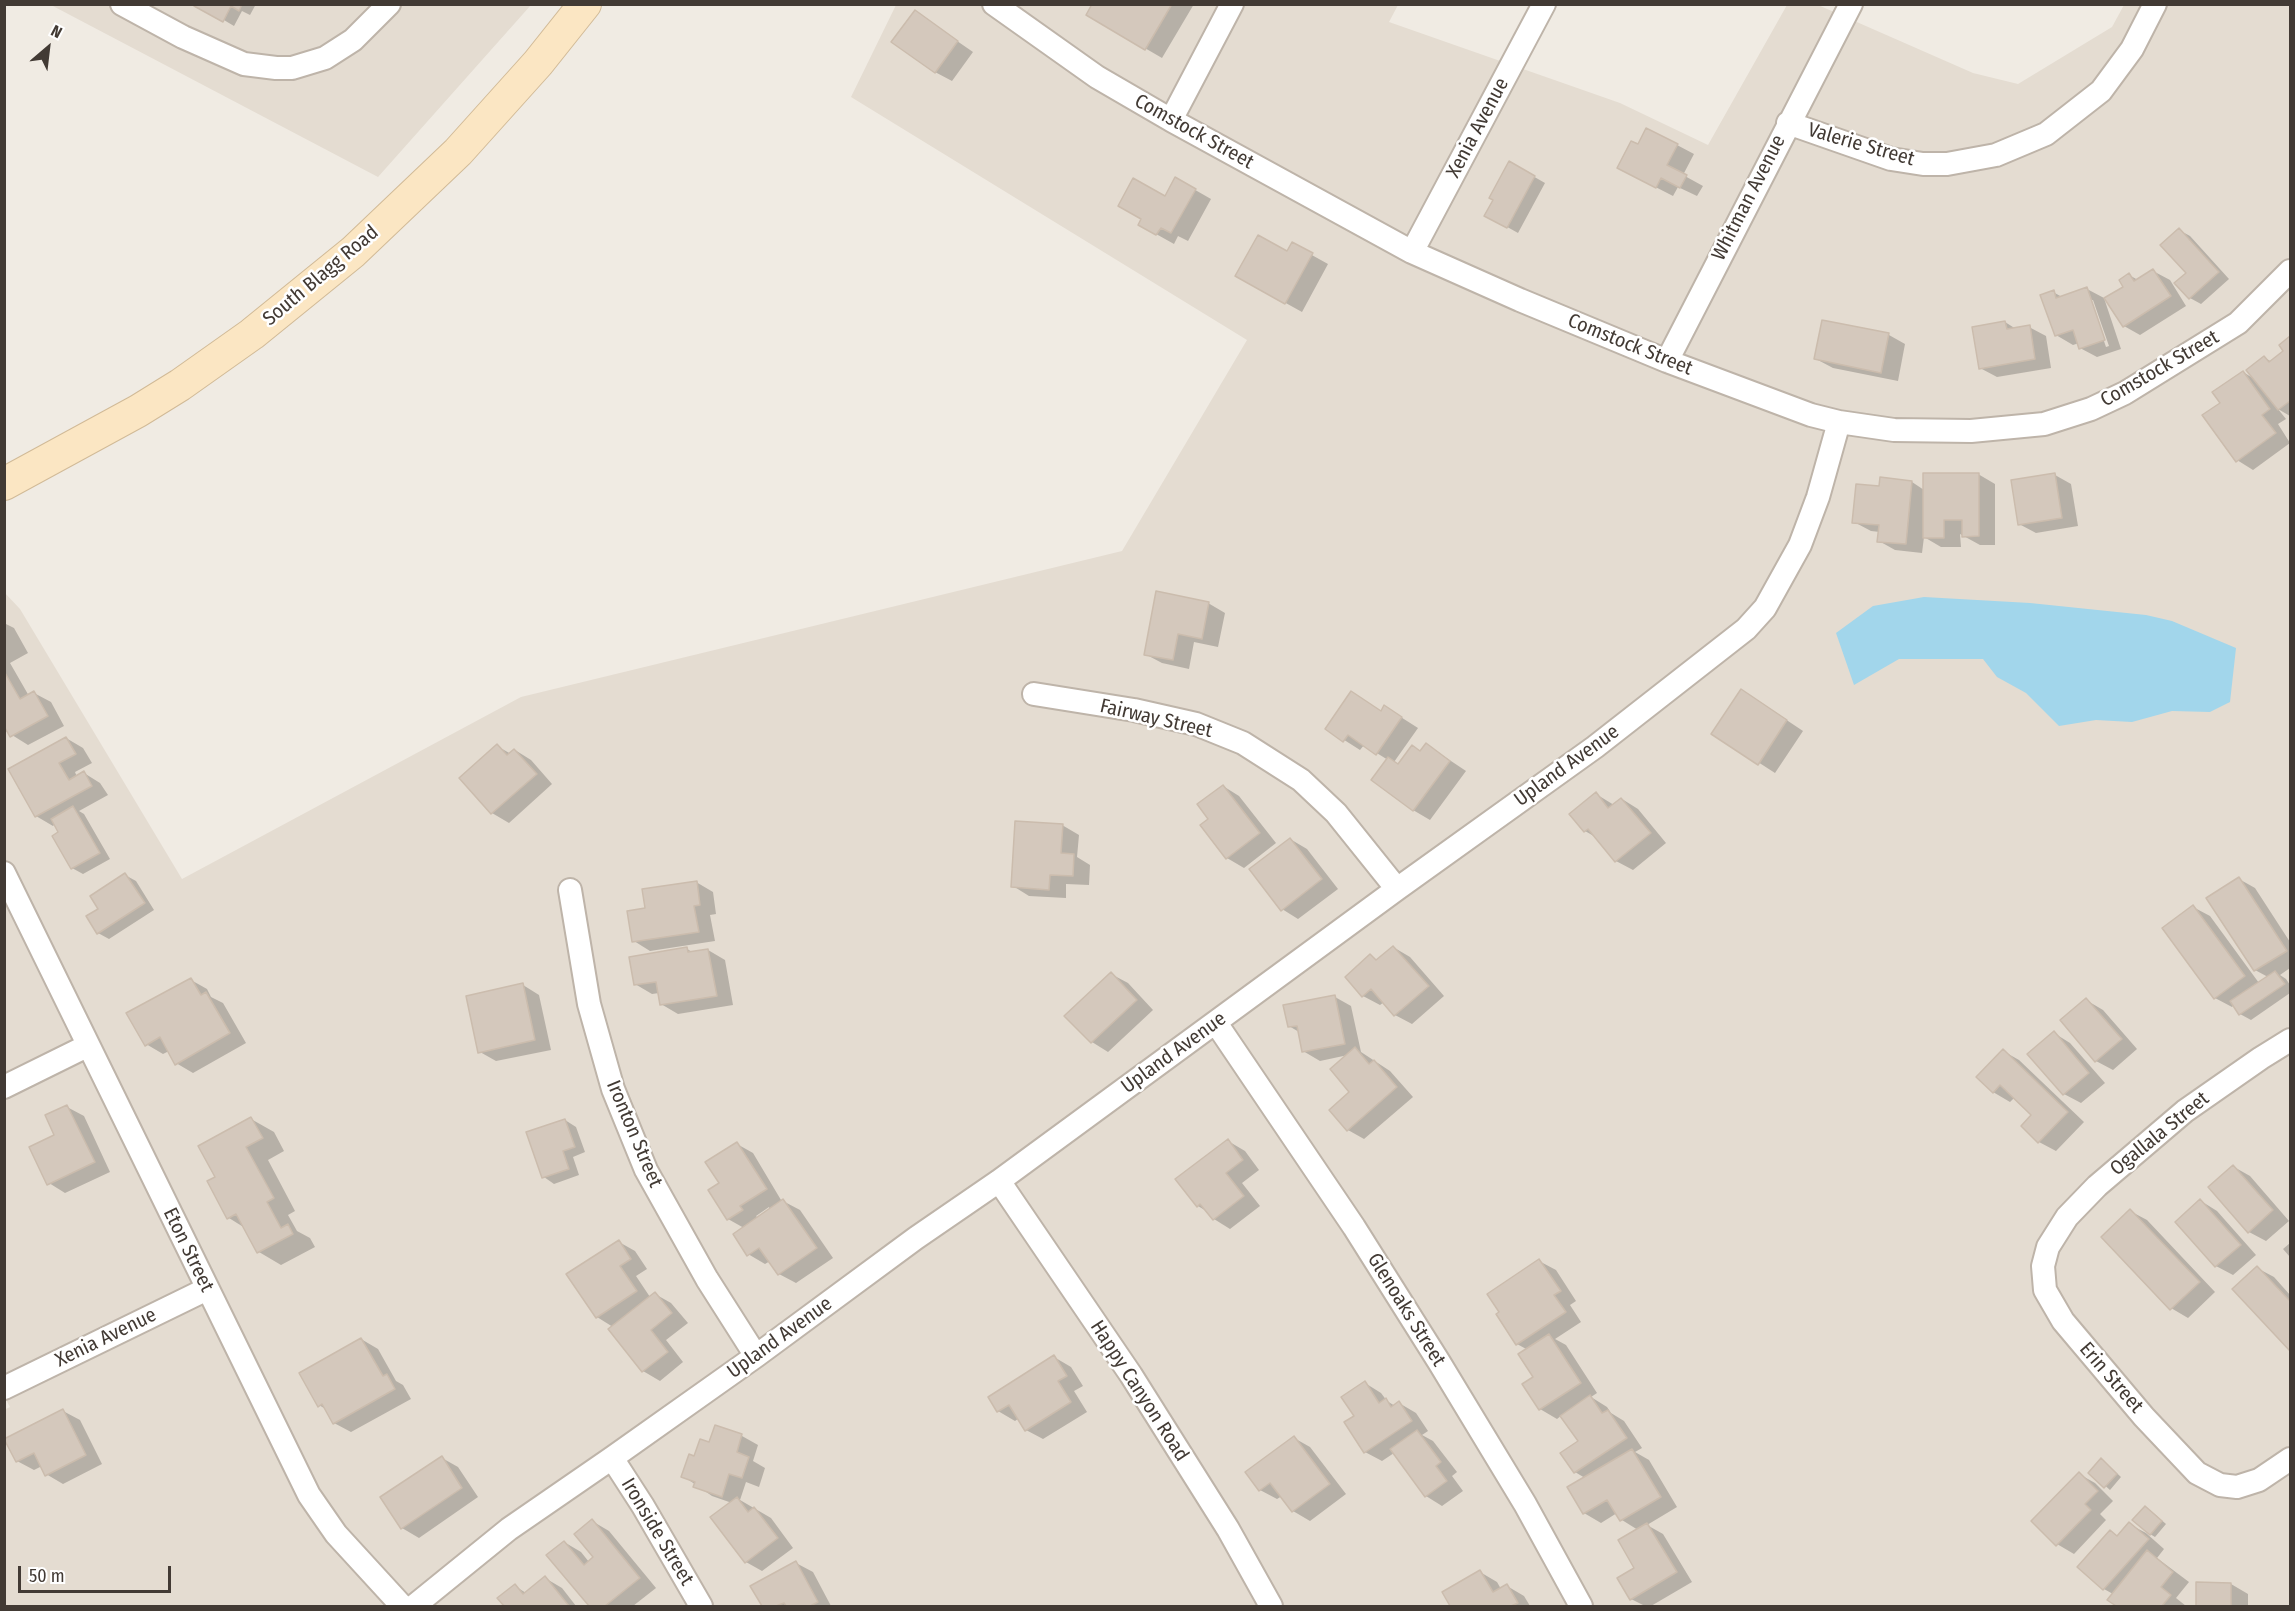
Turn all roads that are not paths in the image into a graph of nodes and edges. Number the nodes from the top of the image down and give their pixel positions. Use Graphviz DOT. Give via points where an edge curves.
graph roads {
  1 [pos="122,4"];
  2 [pos="389,4"];
  3 [pos="585,4"];
  4 [pos="994,4"];
  5 [pos="1232,4"];
  6 [pos="1544,4"];
  7 [pos="1851,4"];
  8 [pos="2156,4"];
  9 [pos="1171,120"];
  10 [pos="1788,123"];
  11 [pos="1412,252"];
  12 [pos="2290,271"];
  13 [pos="1667,360"];
  14 [pos="1839,422"];
  15 [pos="4,484"];
  16 [pos="1034,694"];
  17 [pos="4,873"];
  18 [pos="1397,889"];
  19 [pos="570,890"];
  20 [pos="1216,1023"];
  21 [pos="2290,1040"];
  22 [pos="87,1046"];
  23 [pos="4,1087"];
  24 [pos="999,1181"];
  25 [pos="2048,1247"];
  26 [pos="207,1288"];
  27 [pos="756,1356"];
  28 [pos="4,1388"];
  29 [pos="612,1458"];
  30 [pos="2290,1459"];
  31 [pos="402,1606"];
  32 [pos="414,1606"];
  33 [pos="701,1606"];
  34 [pos="1272,1606"];
  35 [pos="1581,1606"];
  1 -- 2 [label="street" via="244,64 276,68 292,68 326,58 353,40"];
  3 -- 15 [label="main road, South Blagg Road" via="458,152 353,252 252,334 180,385"];
  4 -- 9 [label="street, Comstock Street" via="1097,77"];
  5 -- 9 [label="street"];
  6 -- 11 [label="street, Xenia Avenue"];
  7 -- 10 [label="street, Whitman Avenue"];
  8 -- 10 [label="street, Valerie Street" via="2132,49 2101,91 2046,134 1996,155 1923,164 1891,159"];
  9 -- 11 [label="street, Comstock Street"];
  10 -- 13 [label="street, Whitman Avenue"];
  11 -- 13 [label="street, Comstock Street"];
  12 -- 14 [label="street, Comstock Street" via="2238,323 2125,393 2091,409 2044,424 1971,431 1894,430"];
  13 -- 14 [label="street, Comstock Street"];
  14 -- 18 [label="street, Upland Avenue" via="1800,545 1765,608 1746,629 1595,747"];
  16 -- 18 [label="street, Fairway Street" via="1196,724 1243,743 1302,780 1336,813"];
  17 -- 22 [label="street, Eton Street"];
  18 -- 20 [label="street, Upland Avenue"];
  19 -- 27 [label="street, Ironton Street" via="590,1004 613,1089 646,1170"];
  20 -- 24 [label="street, Upland Avenue"];
  20 -- 35 [label="street, Glenoaks Street" via="1354,1227 1439,1362"];
  21 -- 25 [label="street, Ogallala Street" via="2185,1111 2097,1186 2067,1217"];
  22 -- 23 [label="street"];
  22 -- 26 [label="street, Eton Street"];
  24 -- 27 [label="street, Upland Avenue"];
  24 -- 34 [label="street, Happy Canyon Road" via="1131,1375"];
  25 -- 30 [label="street, Erin Street" via="2043,1266 2045,1290 2063,1321 2197,1473 2220,1485 2237,1487 2259,1480"];
  26 -- 28 [label="street, Xenia Avenue"];
  26 -- 31 [label="street, Eton Street" via="309,1495 336,1534"];
  27 -- 29 [label="street, Upland Avenue"];
  29 -- 32 [label="street, Upland Avenue" via="508,1529"];
  29 -- 33 [label="street, Ironside Street"];
}
